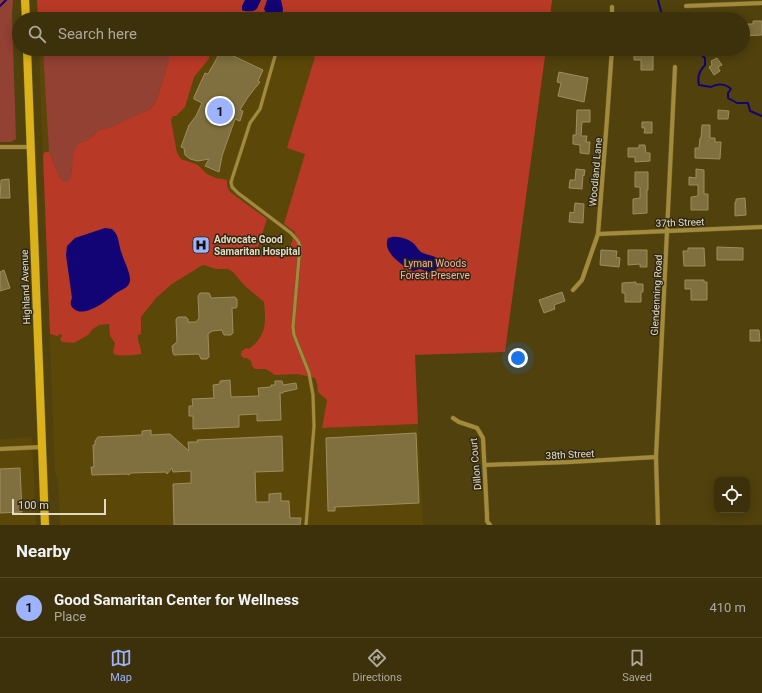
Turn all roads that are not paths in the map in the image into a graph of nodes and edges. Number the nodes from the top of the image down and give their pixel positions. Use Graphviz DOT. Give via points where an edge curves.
graph roads {
  1 [pos="25,0"];
  2 [pos="762,3"];
  3 [pos="686,6"];
  4 [pos="612,7"];
  5 [pos="26,12"];
  6 [pos="612,12"];
  7 [pos="27,56"];
  8 [pos="275,56"];
  9 [pos="612,56"];
  10 [pos="675,67"];
  11 [pos="30,147"];
  12 [pos="0,148"];
  13 [pos="762,227"];
  14 [pos="668,231"];
  15 [pos="598,234"];
  16 [pos="285,251"];
  17 [pos="300,256"];
  18 [pos="573,290"];
  19 [pos="452,418"];
  20 [pos="42,446"];
  21 [pos="0,448"];
  22 [pos="656,457"];
  23 [pos="485,465"];
  24 [pos="45,525"];
  25 [pos="306,525"];
  26 [pos="490,525"];
  27 [pos="658,525"];
  1 -- 5 [label="main road"];
  2 -- 3 [label="street"];
  4 -- 6 [label="street"];
  7 -- 11 [label="main road, Highland Avenue"];
  8 -- 17 [label="lane" via="260,110 250,123 231,182 238,193 295,237 300,246"];
  9 -- 15 [label="street, Woodland Lane"];
  10 -- 14 [label="street, Glendenning Road"];
  11 -- 12 [label="street"];
  11 -- 20 [label="main road, Highland Avenue"];
  13 -- 14 [label="street, 37th Street"];
  14 -- 15 [label="street, 37th Street"];
  14 -- 22 [label="street, Glendenning Road"];
  15 -- 18 [label="street, Woodland Lane" via="582,280"];
  16 -- 17 [label="lane"];
  17 -- 25 [label="lane" via="293,327 312,386 314,426"];
  19 -- 23 [label="street, Dillon Court" via="477,428 480,432 483,438"];
  20 -- 21 [label="street"];
  20 -- 24 [label="main road, Highland Avenue"];
  22 -- 23 [label="street, 38th Street"];
  22 -- 27 [label="street, Glendenning Road"];
  23 -- 26 [label="street, Dillon Court" via="487,521"];
}
